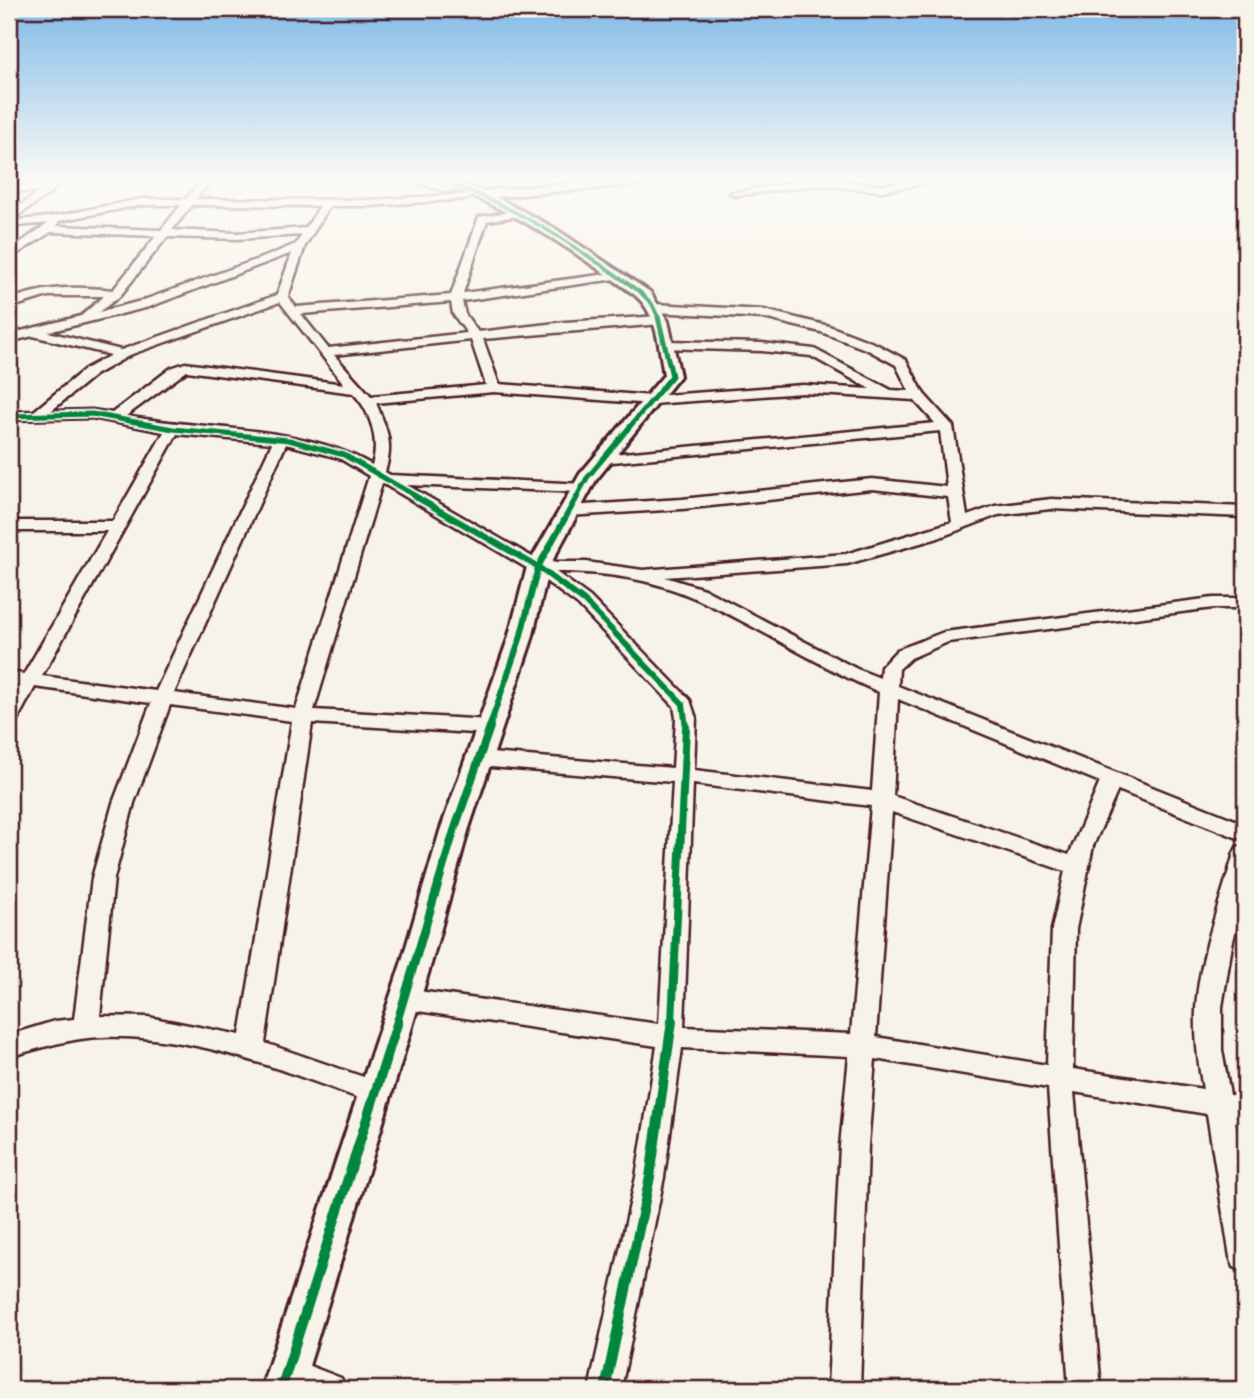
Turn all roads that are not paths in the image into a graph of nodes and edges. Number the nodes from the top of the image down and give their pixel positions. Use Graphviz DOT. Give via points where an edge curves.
graph roads {
  1 [pos="26,243"];
  2 [pos="157,243"];
  3 [pos="295,243"];
  4 [pos="304,243"];
  5 [pos="475,243"];
  6 [pos="564,243"];
  7 [pos="9,256"];
  8 [pos="615,276"];
  9 [pos="116,293"];
  10 [pos="456,298"];
  11 [pos="9,304"];
  12 [pos="287,304"];
  13 [pos="87,317"];
  14 [pos="660,325"];
  15 [pos="30,332"];
  16 [pos="476,337"];
  17 [pos="9,338"];
  18 [pos="327,352"];
  19 [pos="123,354"];
  20 [pos="495,388"];
  21 [pos="889,394"];
  22 [pos="363,395"];
  23 [pos="918,396"];
  24 [pos="652,400"];
  25 [pos="40,413"];
  26 [pos="9,416"];
  27 [pos="117,417"];
  28 [pos="946,426"];
  29 [pos="173,429"];
  30 [pos="281,439"];
  31 [pos="602,459"];
  32 [pos="383,476"];
  33 [pos="581,487"];
  34 [pos="956,493"];
  35 [pos="568,511"];
  36 [pos="1245,512"];
  37 [pos="960,525"];
  38 [pos="9,526"];
  39 [pos="118,526"];
  40 [pos="538,566"];
  41 [pos="638,574"];
  42 [pos="1245,603"];
  43 [pos="9,678"];
  44 [pos="30,682"];
  45 [pos="887,688"];
  46 [pos="164,697"];
  47 [pos="303,716"];
  48 [pos="9,717"];
  49 [pos="489,727"];
  50 [pos="479,759"];
  51 [pos="683,776"];
  52 [pos="1112,779"];
  53 [pos="881,800"];
  54 [pos="1245,833"];
  55 [pos="1245,853"];
  56 [pos="1078,867"];
  57 [pos="404,999"];
  58 [pos="86,1026"];
  59 [pos="671,1037"];
  60 [pos="9,1046"];
  61 [pos="863,1046"];
  62 [pos="251,1048"];
  63 [pos="1060,1078"];
  64 [pos="375,1092"];
  65 [pos="1218,1104"];
  66 [pos="1245,1111"];
  67 [pos="1245,1257"];
  68 [pos="284,1381"];
  69 [pos="330,1389"];
  70 [pos="605,1389"];
  71 [pos="844,1389"];
  72 [pos="1085,1389"];
  1 -- 7 [label="street"];
  2 -- 9 [label="street"];
  3 -- 13 [label="street" via="186,291"];
  4 -- 12 [label="street"];
  5 -- 10 [label="street"];
  6 -- 8 [label="street"];
  8 -- 10 [label="street"];
  8 -- 14 [label="street" via="650,301"];
  9 -- 11 [label="street" via="59,289 30,294"];
  9 -- 13 [label="street"];
  10 -- 12 [label="street"];
  10 -- 16 [label="street" via="459,314"];
  12 -- 18 [label="street"];
  12 -- 19 [label="street" via="151,341"];
  13 -- 15 [label="street"];
  14 -- 16 [label="street" via="565,326"];
  14 -- 21 [label="street" via="814,353"];
  14 -- 23 [label="street" via="764,314 825,329 901,363"];
  14 -- 24 [label="street" via="672,376"];
  15 -- 17 [label="street"];
  15 -- 19 [label="street"];
  16 -- 18 [label="street"];
  16 -- 20 [label="street"];
  18 -- 22 [label="street"];
  19 -- 25 [label="street" via="90,372"];
  20 -- 22 [label="street"];
  20 -- 24 [label="street"];
  21 -- 23 [label="street"];
  21 -- 24 [label="street" via="803,389"];
  22 -- 27 [label="street" via="185,367"];
  22 -- 32 [label="street" via="382,435"];
  23 -- 28 [label="street"];
  24 -- 31 [label="street"];
  25 -- 26 [label="street"];
  25 -- 27 [label="street"];
  27 -- 29 [label="street"];
  28 -- 31 [label="street"];
  28 -- 34 [label="street"];
  29 -- 30 [label="street"];
  29 -- 39 [label="street"];
  30 -- 32 [label="street" via="344,455"];
  30 -- 46 [label="street"];
  31 -- 33 [label="street"];
  32 -- 33 [label="street"];
  32 -- 40 [label="street"];
  32 -- 47 [label="street"];
  33 -- 35 [label="street"];
  34 -- 35 [label="street" via="872,484"];
  34 -- 37 [label="street"];
  35 -- 40 [label="street"];
  36 -- 37 [label="street" via="1051,504 995,511"];
  37 -- 41 [label="street" via="847,558"];
  38 -- 39 [label="street"];
  39 -- 44 [label="street"];
  40 -- 41 [label="street"];
  40 -- 49 [label="street" via="520,639"];
  40 -- 51 [label="street" via="584,601 683,704"];
  41 -- 45 [label="street" via="698,593"];
  42 -- 45 [label="street" via="1200,604 944,636 904,654 890,667"];
  43 -- 44 [label="street"];
  44 -- 46 [label="street"];
  44 -- 48 [label="street"];
  45 -- 52 [label="street"];
  45 -- 53 [label="street"];
  46 -- 47 [label="street"];
  46 -- 58 [label="street" via="107,859"];
  47 -- 49 [label="street"];
  47 -- 62 [label="street"];
  49 -- 50 [label="street"];
  50 -- 51 [label="street"];
  50 -- 57 [label="street"];
  51 -- 53 [label="street"];
  51 -- 59 [label="street"];
  52 -- 54 [label="street"];
  52 -- 56 [label="street" via="1082,845"];
  53 -- 56 [label="street"];
  53 -- 61 [label="street"];
  55 -- 65 [label="street" via="1209,1007 1209,1051"];
  56 -- 63 [label="street" via="1064,929"];
  57 -- 59 [label="street"];
  57 -- 64 [label="street"];
  58 -- 60 [label="street"];
  58 -- 62 [label="street" via="163,1028"];
  59 -- 61 [label="street"];
  59 -- 70 [label="street" via="650,1177"];
  61 -- 63 [label="street"];
  61 -- 71 [label="street"];
  62 -- 64 [label="street"];
  63 -- 65 [label="street"];
  63 -- 72 [label="street"];
  64 -- 68 [label="street"];
  65 -- 66 [label="street"];
  65 -- 67 [label="street"];
  68 -- 69 [label="street"];
}
